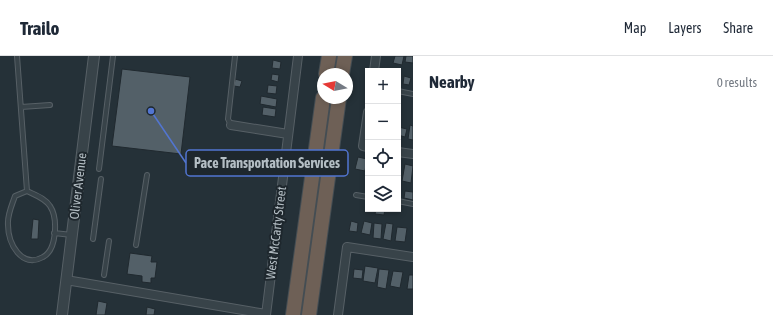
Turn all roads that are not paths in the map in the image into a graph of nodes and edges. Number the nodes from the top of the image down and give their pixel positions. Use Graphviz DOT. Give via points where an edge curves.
graph roads {
  1 [pos="16,56"];
  2 [pos="94,56"];
  3 [pos="113,56"];
  4 [pos="235,56"];
  5 [pos="298,56"];
  6 [pos="329,56"];
  7 [pos="345,56"];
  8 [pos="376,56"];
  9 [pos="327,68"];
  10 [pos="343,68"];
  11 [pos="374,68"];
  12 [pos="401,92"];
  13 [pos="413,94"];
  14 [pos="322,104"];
  15 [pos="338,104"];
  16 [pos="50,105"];
  17 [pos="21,107"];
  18 [pos="231,125"];
  19 [pos="288,134"];
  20 [pos="401,152"];
  21 [pos="413,154"];
  22 [pos="99,169"];
  23 [pos="147,175"];
  24 [pos="101,179"];
  25 [pos="27,191"];
  26 [pos="356,195"];
  27 [pos="365,196"];
  28 [pos="401,202"];
  29 [pos="413,204"];
  30 [pos="54,233"];
  31 [pos="72,235"];
  32 [pos="93,239"];
  33 [pos="109,241"];
  34 [pos="136,245"];
  35 [pos="413,258"];
  36 [pos="104,275"];
  37 [pos="66,280"];
  38 [pos="62,315"];
  39 [pos="266,315"];
  40 [pos="293,315"];
  41 [pos="309,315"];
  42 [pos="338,315"];
  1 -- 17 [label="lane"];
  2 -- 31 [label="street, Oliver Avenue"];
  3 -- 22 [label="lane"];
  4 -- 18 [label="lane" via="228,119"];
  5 -- 19 [label="street, West McCarty Street"];
  6 -- 9 [label="highway"];
  7 -- 10 [label="highway"];
  8 -- 11 [label="street"];
  12 -- 13 [label="lane"];
  14 -- 40 [label="highway"];
  15 -- 41 [label="highway"];
  16 -- 17 [label="lane"];
  17 -- 25 [label="lane"];
  18 -- 19 [label="street"];
  19 -- 39 [label="street, West McCarty Street"];
  20 -- 21 [label="street"];
  23 -- 34 [label="lane"];
  24 -- 32 [label="lane"];
  25 -- 30 [label="lane" via="40,197 50,206 54,218"];
  25 -- 30 [label="lane" via="15,196 10,209 8,226 11,243 21,258 30,260 44,257 52,247"];
  26 -- 27 [label="lane"];
  28 -- 29 [label="lane"];
  30 -- 31 [label="lane"];
  31 -- 37 [label="street, Oliver Avenue"];
  33 -- 36 [label="lane"];
  35 -- 42 [label="street" via="347,246"];
  37 -- 38 [label="street, Oliver Avenue"];
  37 -- 39 [label="street"];
}
